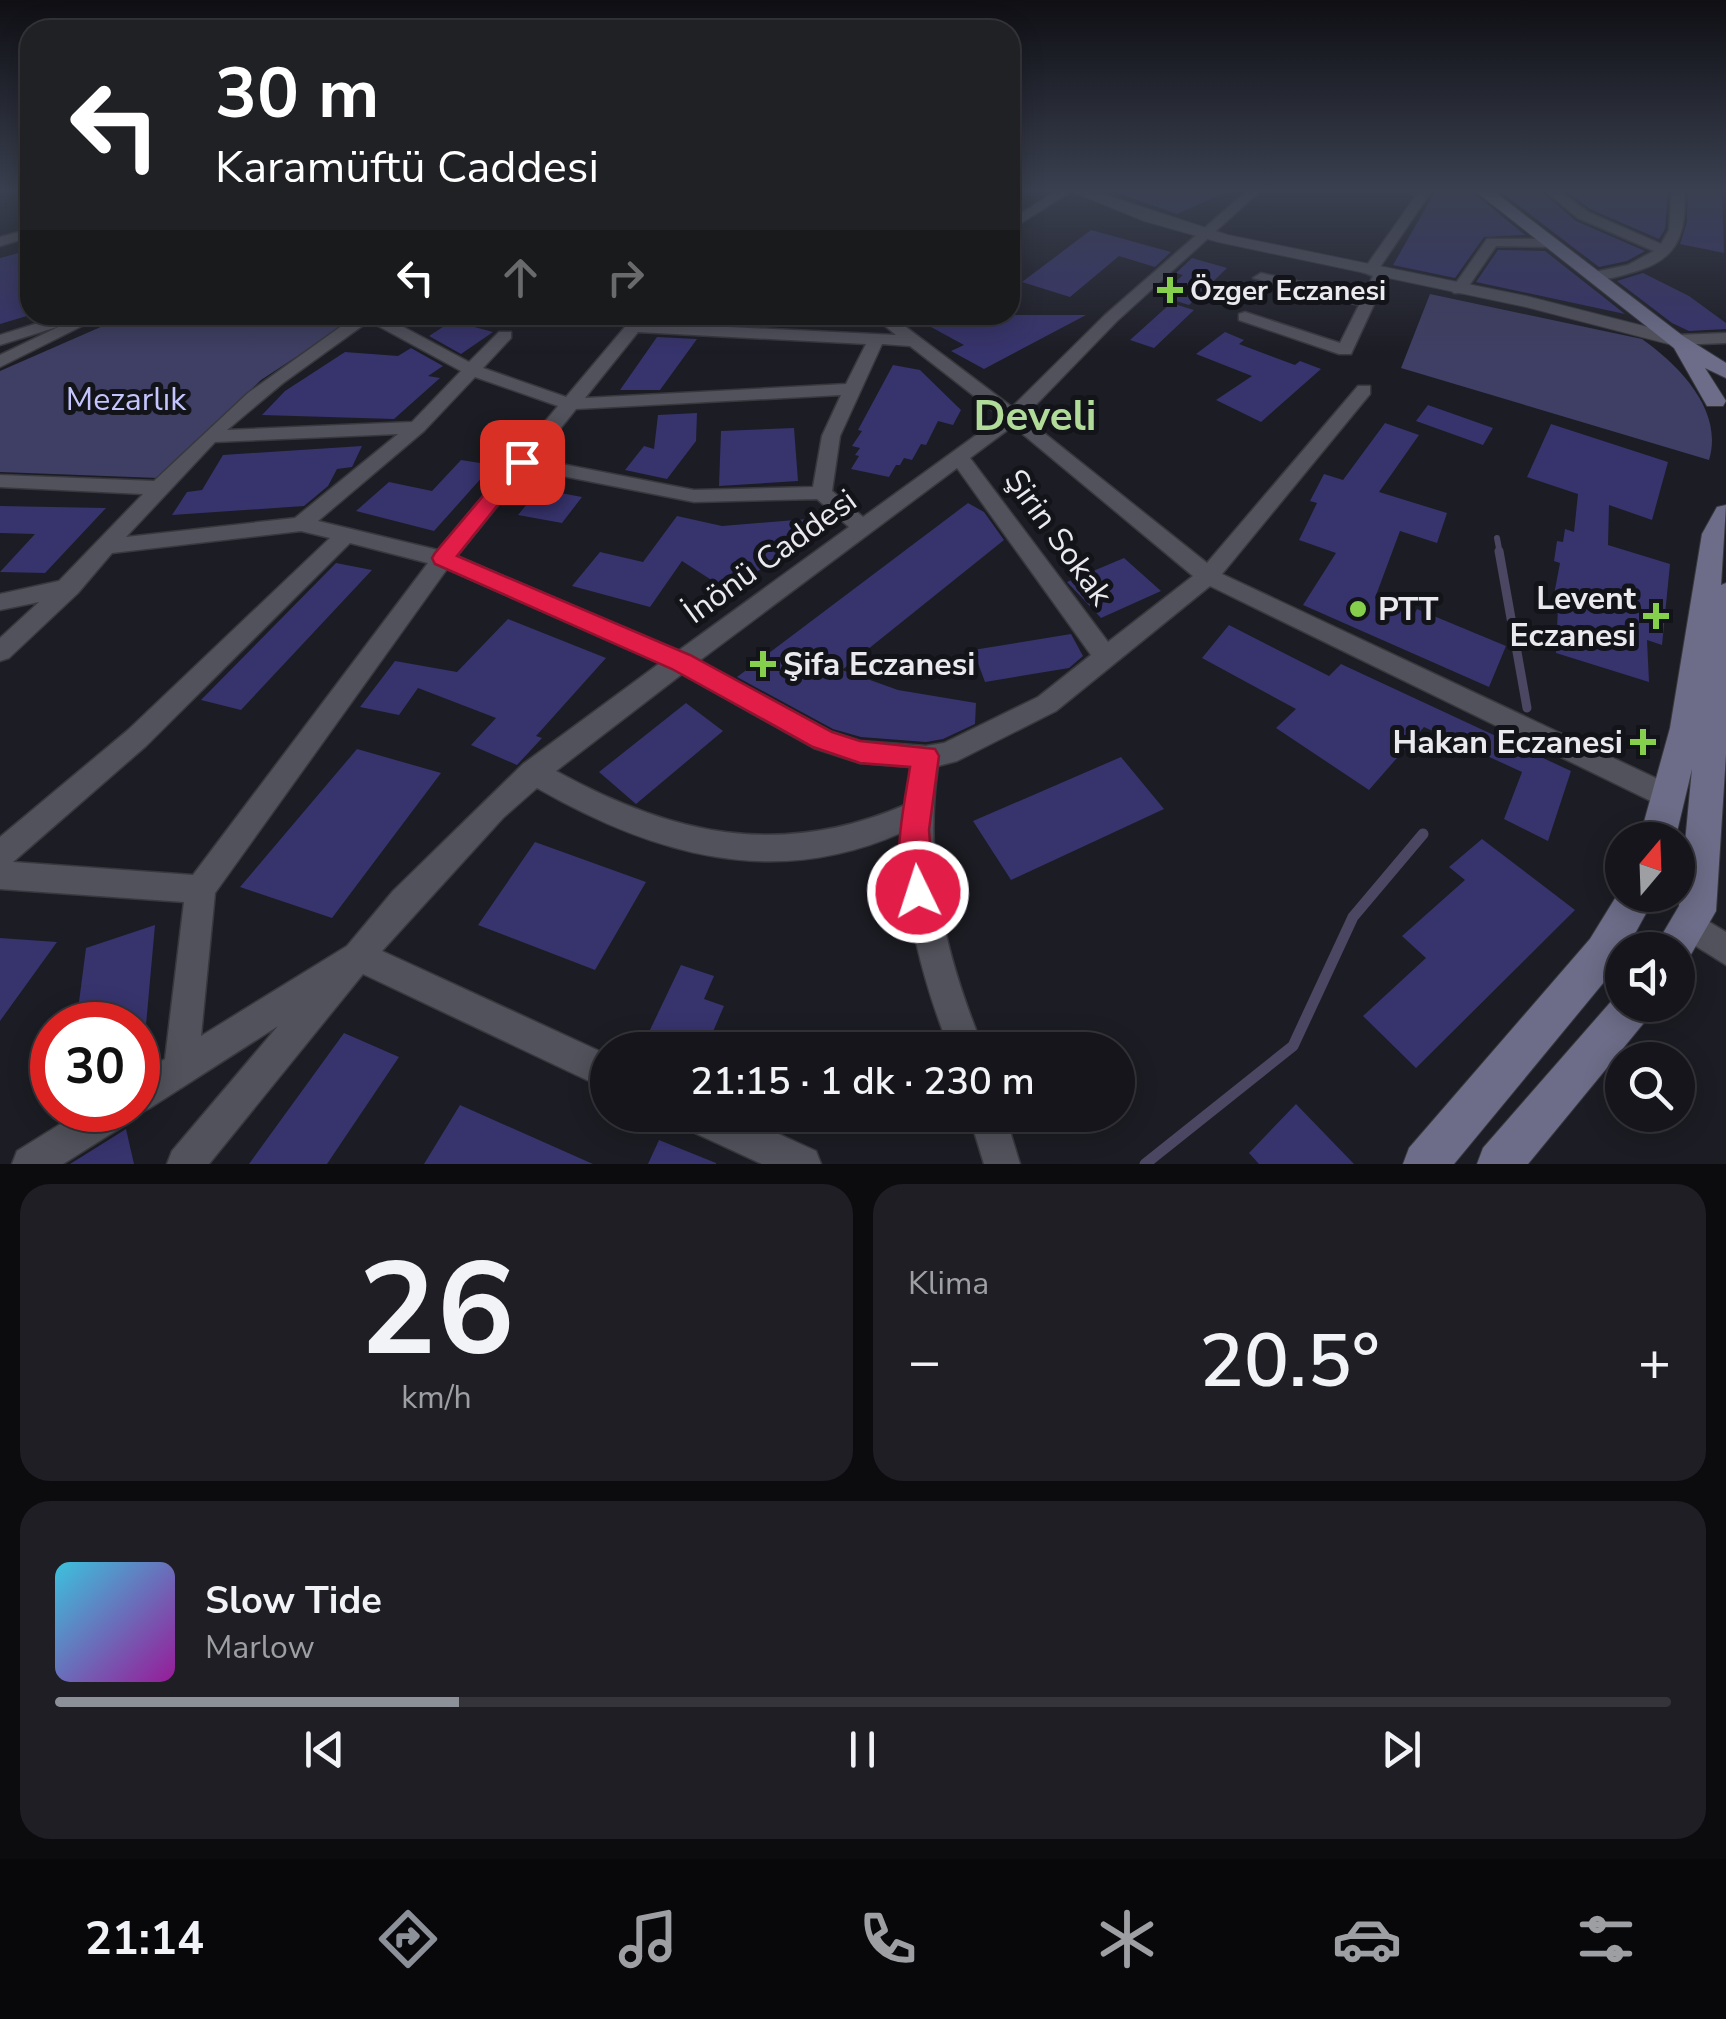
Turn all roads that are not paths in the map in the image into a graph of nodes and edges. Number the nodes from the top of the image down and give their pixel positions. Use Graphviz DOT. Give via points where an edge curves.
graph roads {
  1 [pos="1193,244"];
  2 [pos="1237,244"];
  3 [pos="1393,244"];
  4 [pos="1490,244"];
  5 [pos="1555,244"];
  6 [pos="1651,244"];
  7 [pos="1670,244"];
  8 [pos="1666,251"];
  9 [pos="1375,273"];
  10 [pos="1595,276"];
  11 [pos="1261,278"];
  12 [pos="1459,290"];
  13 [pos="1368,302"];
  14 [pos="1245,317"];
  15 [pos="49,325"];
  16 [pos="76,325"];
  17 [pos="354,325"];
  18 [pos="387,325"];
  19 [pos="635,325"];
  20 [pos="691,325"];
  21 [pos="893,325"];
  22 [pos="504,335"];
  23 [pos="1726,338"];
  24 [pos="876,339"];
  25 [pos="0,340"];
  26 [pos="1676,340"];
  27 [pos="914,341"];
  28 [pos="0,362"];
  29 [pos="471,370"];
  30 [pos="1726,372"];
  31 [pos="853,388"];
  32 [pos="1364,390"];
  33 [pos="570,404"];
  34 [pos="1724,409"];
  35 [pos="1014,417"];
  36 [pos="417,427"];
  37 [pos="210,437"];
  38 [pos="959,456"];
  39 [pos="522,462"];
  40 [pos="0,481"];
  41 [pos="160,488"];
  42 [pos="822,493"];
  43 [pos="1726,513"];
  44 [pos="301,524"];
  45 [pos="863,528"];
  46 [pos="346,535"];
  47 [pos="110,546"];
  48 [pos="443,558"];
  49 [pos="1208,576"];
  50 [pos="70,587"];
  51 [pos="1726,593"];
  52 [pos="0,602"];
  53 [pos="0,652"];
  54 [pos="1106,657"];
  55 [pos="681,662"];
  56 [pos="926,756"];
  57 [pos="534,772"];
  58 [pos="1669,797"];
  59 [pos="916,813"];
  60 [pos="1662,822"];
  61 [pos="0,854"];
  62 [pos="0,875"];
  63 [pos="200,889"];
  64 [pos="1628,912"];
  65 [pos="1683,932"];
  66 [pos="1695,941"];
  67 [pos="1726,950"];
  68 [pos="359,956"];
  69 [pos="1619,1022"];
  70 [pos="959,1032"];
  71 [pos="590,1065"];
  72 [pos="181,1068"];
  73 [pos="160,1082"];
  74 [pos="81,1132"];
  75 [pos="734,1132"];
  76 [pos="992,1132"];
  77 [pos="30,1164"];
  78 [pos="186,1164"];
  79 [pos="803,1164"];
  80 [pos="1002,1164"];
  81 [pos="1425,1164"];
  82 [pos="1499,1164"];
  1 -- 35 [label="street, İnönü Caddesi"];
  2 -- 9 [label="street"];
  3 -- 9 [label="street"];
  4 -- 12 [label="street"];
  5 -- 10 [label="main road"];
  6 -- 8 [label="street"];
  7 -- 8 [label="street"];
  8 -- 10 [label="street"];
  9 -- 12 [label="street"];
  9 -- 13 [label="street"];
  10 -- 26 [label="main road"];
  11 -- 13 [label="street"];
  12 -- 26 [label="street"];
  13 -- 14 [label="street" via="1344,350"];
  15 -- 25 [label="street"];
  16 -- 28 [label="street"];
  17 -- 37 [label="street"];
  18 -- 29 [label="street"];
  19 -- 33 [label="street"];
  20 -- 24 [label="street"];
  21 -- 27 [label="street"];
  22 -- 29 [label="street"];
  23 -- 26 [label="street"];
  24 -- 27 [label="street"];
  24 -- 31 [label="street"];
  26 -- 30 [label="main road"];
  26 -- 34 [label="main road"];
  27 -- 35 [label="street"];
  29 -- 33 [label="street"];
  29 -- 36 [label="street"];
  31 -- 33 [label="street"];
  31 -- 42 [label="street" via="831,436"];
  32 -- 49 [label="street"];
  33 -- 39 [label="street"];
  35 -- 38 [label="street, İnönü Caddesi"];
  35 -- 49 [label="street"];
  36 -- 37 [label="street"];
  36 -- 44 [label="street"];
  37 -- 41 [label="street"];
  38 -- 45 [label="street, İnönü Caddesi"];
  38 -- 54 [label="street, Şirin Sokak"];
  39 -- 42 [label="street" via="694,496"];
  39 -- 48 [label="street"];
  40 -- 41 [label="street"];
  41 -- 47 [label="street"];
  42 -- 45 [label="street"];
  43 -- 58 [label="main road" via="1716,534"];
  44 -- 46 [label="street"];
  44 -- 47 [label="street"];
  45 -- 55 [label="street, İnönü Caddesi"];
  46 -- 48 [label="street"];
  46 -- 61 [label="street" via="137,738"];
  47 -- 50 [label="street"];
  48 -- 55 [label="street"];
  48 -- 63 [label="street"];
  49 -- 54 [label="street"];
  49 -- 58 [label="street"];
  50 -- 52 [label="street"];
  50 -- 53 [label="street"];
  51 -- 65 [label="main road" via="1697,911"];
  54 -- 56 [label="street" via="1047,704 948,753"];
  55 -- 56 [label="street" via="841,747"];
  55 -- 57 [label="street, İnönü Caddesi"];
  56 -- 59 [label="street"];
  57 -- 59 [label="street" via="629,820 755,852 841,845"];
  57 -- 68 [label="street, İnönü Caddesi" via="448,852"];
  58 -- 60 [label="main road"];
  59 -- 70 [label="street" via="921,912"];
  62 -- 63 [label="street"];
  63 -- 72 [label="street"];
  64 -- 81 [label="main road" via="1604,952"];
  66 -- 67 [label="street"];
  68 -- 71 [label="street"];
  68 -- 72 [label="street"];
  68 -- 78 [label="street, İnönü Caddesi"];
  69 -- 82 [label="main road"];
  72 -- 73 [label="street"];
  74 -- 77 [label="street"];
  75 -- 79 [label="street"];
  76 -- 80 [label="street"];
}
